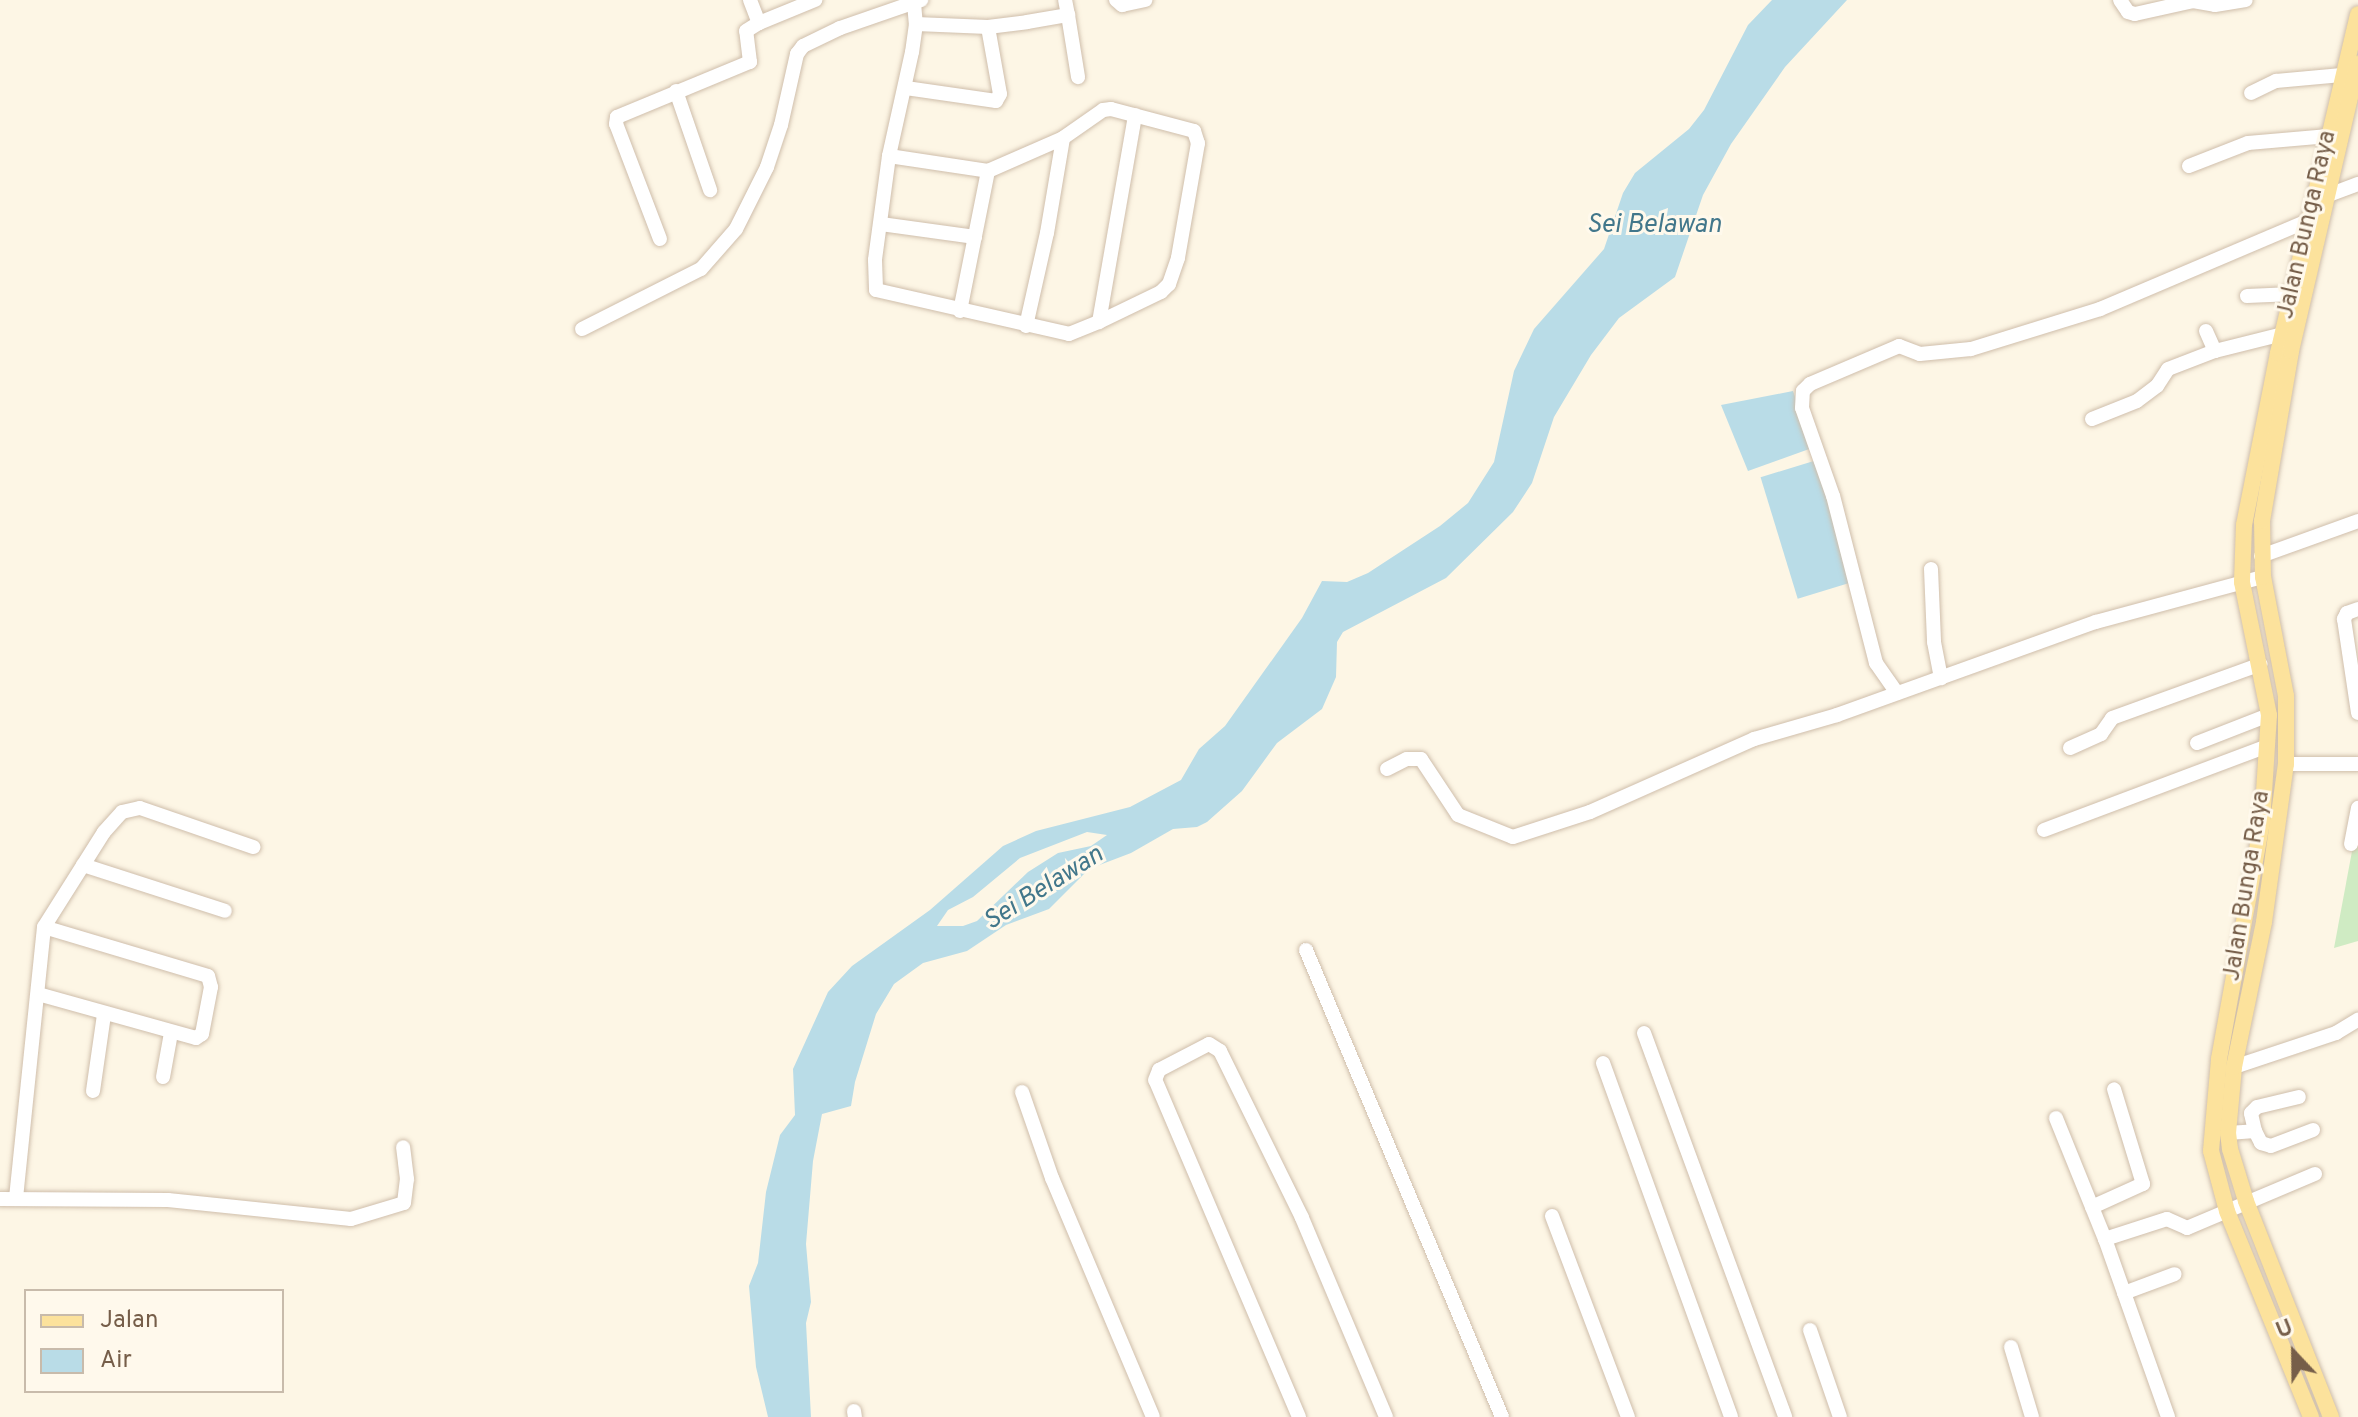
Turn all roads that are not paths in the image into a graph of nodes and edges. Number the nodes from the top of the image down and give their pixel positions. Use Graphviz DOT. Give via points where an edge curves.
graph roads {
  1 [pos="750,0"];
  2 [pos="815,0"];
  3 [pos="1116,0"];
  4 [pos="1145,0"];
  5 [pos="2120,0"];
  6 [pos="2246,0"];
  7 [pos="918,1"];
  8 [pos="2193,1"];
  9 [pos="1067,8"];
  10 [pos="2358,14"];
  11 [pos="759,23"];
  12 [pos="916,24"];
  13 [pos="988,27"];
  14 [pos="2358,64"];
  15 [pos="2342,75"];
  16 [pos="1078,77"];
  17 [pos="906,88"];
  18 [pos="676,91"];
  19 [pos="2251,93"];
  20 [pos="2354,104"];
  21 [pos="1135,115"];
  22 [pos="2329,136"];
  23 [pos="1063,138"];
  24 [pos="889,156"];
  25 [pos="2189,166"];
  26 [pos="988,171"];
  27 [pos="2358,184"];
  28 [pos="710,190"];
  29 [pos="2322,197"];
  30 [pos="2310,220"];
  31 [pos="881,224"];
  32 [pos="975,237"];
  33 [pos="660,239"];
  34 [pos="2293,294"];
  35 [pos="2247,296"];
  36 [pos="960,311"];
  37 [pos="1099,322"];
  38 [pos="1026,326"];
  39 [pos="582,329"];
  40 [pos="2206,331"];
  41 [pos="2283,334"];
  42 [pos="2215,351"];
  43 [pos="2092,419"];
  44 [pos="2358,521"];
  45 [pos="2261,556"];
  46 [pos="1931,569"];
  47 [pos="2263,577"];
  48 [pos="2242,582"];
  49 [pos="2358,609"];
  50 [pos="2261,664"];
  51 [pos="1941,678"];
  52 [pos="2356,686"];
  53 [pos="1897,693"];
  54 [pos="2358,713"];
  55 [pos="2269,715"];
  56 [pos="2197,743"];
  57 [pos="2267,746"];
  58 [pos="2070,748"];
  59 [pos="2286,764"];
  60 [pos="2358,764"];
  61 [pos="1387,769"];
  62 [pos="2264,794"];
  63 [pos="2282,795"];
  64 [pos="2358,808"];
  65 [pos="2044,830"];
  66 [pos="2351,844"];
  67 [pos="253,847"];
  68 [pos="83,865"];
  69 [pos="225,911"];
  70 [pos="44,927"];
  71 [pos="1306,950"];
  72 [pos="38,994"];
  73 [pos="104,1015"];
  74 [pos="2358,1020"];
  75 [pos="171,1033"];
  76 [pos="1644,1033"];
  77 [pos="1603,1063"];
  78 [pos="2234,1067"];
  79 [pos="163,1077"];
  80 [pos="2114,1089"];
  81 [pos="93,1091"];
  82 [pos="1022,1092"];
  83 [pos="2299,1097"];
  84 [pos="2056,1118"];
  85 [pos="2313,1130"];
  86 [pos="2255,1131"];
  87 [pos="2228,1133"];
  88 [pos="403,1147"];
  89 [pos="2315,1174"];
  90 [pos="16,1198"];
  91 [pos="0,1199"];
  92 [pos="2246,1201"];
  93 [pos="2092,1207"];
  94 [pos="2227,1211"];
  95 [pos="1552,1216"];
  96 [pos="2105,1239"];
  97 [pos="2175,1274"];
  98 [pos="2124,1293"];
  99 [pos="1810,1330"];
  100 [pos="2011,1347"];
  101 [pos="1153,1417"];
  102 [pos="1299,1417"];
  103 [pos="1386,1417"];
  104 [pos="1502,1417"];
  105 [pos="1628,1417"];
  106 [pos="1731,1417"];
  107 [pos="1785,1417"];
  108 [pos="1840,1417"];
  109 [pos="2032,1417"];
  110 [pos="2168,1417"];
  111 [pos="2311,1417"];
  112 [pos="2331,1417"];
  1 -- 11 [label="street"];
  2 -- 11 [label="street"];
  3 -- 4 [label="street" via="1122,5"];
  5 -- 8 [label="street" via="2135,14"];
  6 -- 8 [label="street" via="2215,5"];
  7 -- 12 [label="street"];
  7 -- 39 [label="street" via="803,46 767,167 736,229 701,269"];
  9 -- 13 [label="street"];
  9 -- 16 [label="street"];
  10 -- 15 [label="main road, Jalan Bunga Raya"];
  11 -- 18 [label="street" via="746,31 750,62"];
  12 -- 13 [label="street"];
  12 -- 17 [label="street"];
  13 -- 17 [label="street" via="1000,94 996,101"];
  14 -- 20 [label="main road, Jalan Bunga Raya"];
  15 -- 19 [label="street" via="2276,81"];
  15 -- 22 [label="main road, Jalan Bunga Raya"];
  17 -- 24 [label="street"];
  18 -- 28 [label="street"];
  18 -- 33 [label="street" via="623,112 616,124"];
  20 -- 29 [label="main road, Jalan Bunga Raya"];
  21 -- 23 [label="street" via="1103,110"];
  21 -- 37 [label="street"];
  21 -- 37 [label="street" via="1197,136 1178,258 1161,292"];
  22 -- 25 [label="street" via="2248,143"];
  22 -- 29 [label="main road, Jalan Bunga Raya"];
  23 -- 26 [label="street"];
  23 -- 38 [label="street"];
  24 -- 26 [label="street"];
  24 -- 31 [label="street"];
  26 -- 32 [label="street"];
  27 -- 29 [label="street"];
  29 -- 30 [label="main road, Jalan Bunga Raya"];
  29 -- 45 [label="main road, Jalan Bunga Raya" via="2262,521"];
  30 -- 34 [label="main road, Jalan Bunga Raya"];
  30 -- 53 [label="street" via="2100,309 1971,349 1920,354 1899,346 1803,391 1802,408 1833,496 1876,663"];
  31 -- 32 [label="street"];
  31 -- 36 [label="street" via="876,290"];
  32 -- 36 [label="street"];
  34 -- 35 [label="street"];
  34 -- 41 [label="main road, Jalan Bunga Raya"];
  36 -- 38 [label="street"];
  37 -- 38 [label="street" via="1069,334"];
  40 -- 42 [label="street"];
  41 -- 42 [label="street"];
  41 -- 48 [label="main road, Jalan Bunga Raya" via="2246,507"];
  42 -- 43 [label="street" via="2168,369 2148,393"];
  44 -- 45 [label="street"];
  45 -- 47 [label="main road, Jalan Bunga Raya"];
  46 -- 51 [label="street"];
  47 -- 48 [label="street"];
  47 -- 59 [label="main road, Jalan Bunga Raya" via="2286,696"];
  48 -- 50 [label="main road, Jalan Bunga Raya"];
  48 -- 51 [label="street" via="2096,622"];
  49 -- 52 [label="street" via="2344,619"];
  50 -- 55 [label="main road, Jalan Bunga Raya"];
  50 -- 58 [label="street" via="2112,718 2101,734"];
  51 -- 53 [label="street"];
  52 -- 54 [label="street"];
  53 -- 61 [label="street" via="1728,749 1651,787 1513,837 1458,815 1421,759"];
  55 -- 56 [label="street"];
  55 -- 57 [label="main road, Jalan Bunga Raya"];
  57 -- 62 [label="main road, Jalan Bunga Raya"];
  57 -- 65 [label="street"];
  59 -- 60 [label="street"];
  59 -- 63 [label="main road, Jalan Bunga Raya"];
  62 -- 63 [label="main road"];
  62 -- 94 [label="main road, Jalan Bunga Raya" via="2219,1059 2211,1151"];
  63 -- 78 [label="main road, Jalan Bunga Raya" via="2264,922"];
  64 -- 66 [label="street"];
  67 -- 68 [label="street" via="131,807 104,832"];
  68 -- 69 [label="street"];
  68 -- 70 [label="street"];
  70 -- 72 [label="street"];
  70 -- 75 [label="street" via="208,976 211,987 202,1034 196,1038"];
  71 -- 104 [label="street"];
  72 -- 73 [label="street"];
  72 -- 90 [label="street"];
  73 -- 75 [label="street"];
  73 -- 81 [label="street"];
  74 -- 78 [label="street" via="2336,1033"];
  75 -- 79 [label="street"];
  76 -- 107 [label="street"];
  77 -- 106 [label="street"];
  78 -- 87 [label="main road, Jalan Bunga Raya"];
  80 -- 93 [label="street" via="2143,1184"];
  82 -- 101 [label="street" via="1052,1178"];
  83 -- 86 [label="street" via="2254,1109"];
  84 -- 93 [label="street"];
  85 -- 86 [label="street" via="2271,1146 2261,1143"];
  86 -- 87 [label="street"];
  87 -- 92 [label="main road, Jalan Bunga Raya"];
  88 -- 90 [label="street" via="404,1203 351,1219 168,1200"];
  89 -- 92 [label="street"];
  90 -- 91 [label="street"];
  92 -- 94 [label="street"];
  92 -- 112 [label="main road, Jalan Bunga Raya"];
  93 -- 96 [label="street"];
  94 -- 96 [label="street" via="2187,1228 2167,1219"];
  94 -- 111 [label="main road, Jalan Bunga Raya"];
  95 -- 105 [label="street"];
  96 -- 98 [label="street"];
  97 -- 98 [label="street"];
  98 -- 110 [label="street"];
  99 -- 108 [label="street"];
  100 -- 109 [label="street"];
  102 -- 103 [label="street" via="1155,1080 1159,1070 1209,1044 1220,1051 1302,1218"];
}
